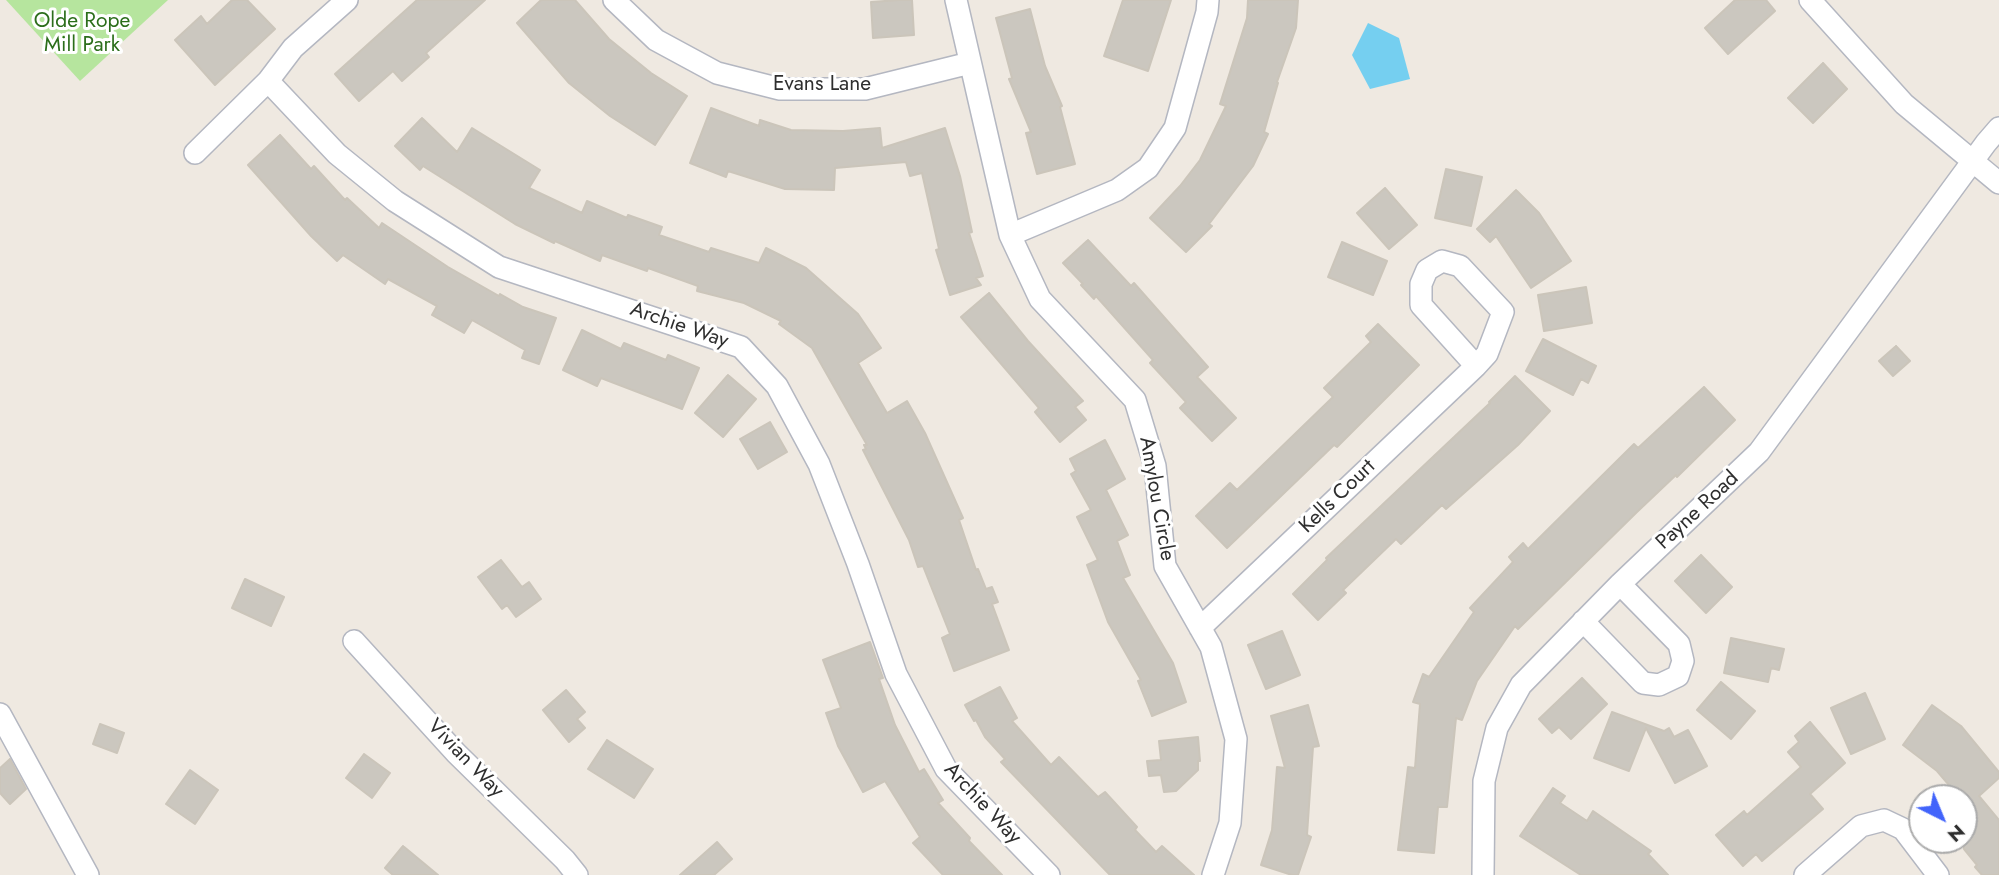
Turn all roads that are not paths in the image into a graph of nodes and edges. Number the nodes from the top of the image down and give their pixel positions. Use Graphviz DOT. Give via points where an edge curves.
graph roads {
  1 [pos="347,0"];
  2 [pos="614,0"];
  3 [pos="956,0"];
  4 [pos="1208,0"];
  5 [pos="1810,0"];
  6 [pos="971,63"];
  7 [pos="268,81"];
  8 [pos="1999,128"];
  9 [pos="195,153"];
  10 [pos="1973,161"];
  11 [pos="1999,183"];
  12 [pos="1010,235"];
  13 [pos="1476,366"];
  14 [pos="1620,583"];
  15 [pos="1583,621"];
  16 [pos="1200,628"];
  17 [pos="354,641"];
  18 [pos="0,714"];
  19 [pos="88,875"];
  20 [pos="577,875"];
  21 [pos="1049,875"];
  22 [pos="1213,875"];
  23 [pos="1482,875"];
  24 [pos="1805,875"];
  25 [pos="1938,875"];
  1 -- 7 [label="street" via="293,48"];
  2 -- 6 [label="street, Evans Lane" via="656,40 692,60 717,73 780,89 866,89"];
  3 -- 6 [label="street, Amylou Circle"];
  4 -- 12 [label="street" via="1175,128 1148,168 1117,190"];
  5 -- 10 [label="street" via="1904,104"];
  6 -- 12 [label="street, Amylou Circle"];
  7 -- 9 [label="street"];
  7 -- 21 [label="street, Archie Way" via="337,155 395,201 499,267 741,348 777,386 819,464 896,674 946,769"];
  8 -- 10 [label="street, Payne Road"];
  10 -- 11 [label="street"];
  10 -- 14 [label="street, Payne Road" via="1759,452"];
  12 -- 16 [label="street, Amylou Circle" via="1040,299 1135,400 1155,467 1166,566"];
  13 -- 13 [label="street, Kells Court" via="1421,305 1421,284 1427,270 1442,261 1460,266 1503,312 1488,354"];
  13 -- 16 [label="street, Kells Court"];
  14 -- 15 [label="street, Payne Road"];
  14 -- 15 [label="street" via="1679,644 1683,661 1678,676 1659,685 1643,683"];
  15 -- 23 [label="street, Payne Road" via="1521,685 1497,728 1484,781"];
  16 -- 22 [label="street, Amylou Circle" via="1211,647 1236,739 1230,823"];
  17 -- 20 [label="street, Vivian Way"];
  18 -- 19 [label="street"];
  24 -- 25 [label="street" via="1861,826 1884,820 1903,829"];
}
